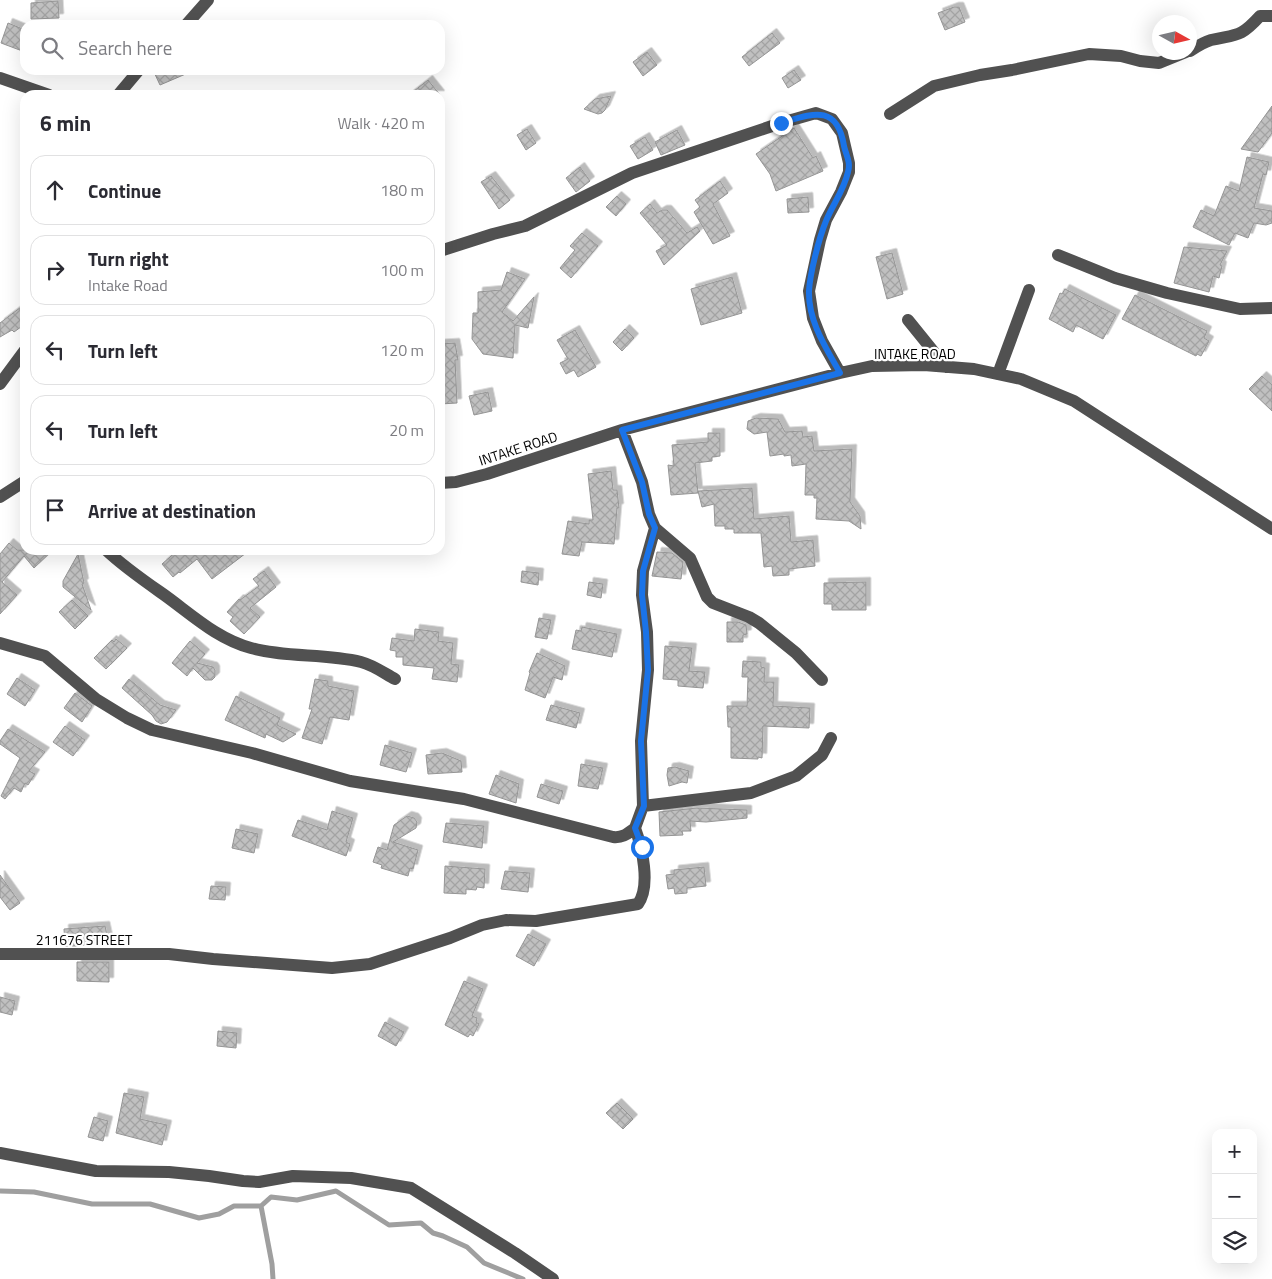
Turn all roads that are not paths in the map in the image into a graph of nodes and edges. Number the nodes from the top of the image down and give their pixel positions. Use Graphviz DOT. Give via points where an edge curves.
graph roads {
  1 [pos="208,0"];
  2 [pos="1272,16"];
  3 [pos="190,20"];
  4 [pos="1197,47"];
  5 [pos="1167,60"];
  6 [pos="135,75"];
  7 [pos="0,78"];
  8 [pos="35,90"];
  9 [pos="122,90"];
  10 [pos="890,114"];
  11 [pos="445,249"];
  12 [pos="1058,255"];
  13 [pos="1029,290"];
  14 [pos="1272,308"];
  15 [pos="908,320"];
  16 [pos="20,357"];
  17 [pos="946,367"];
  18 [pos="840,373"];
  19 [pos="998,374"];
  20 [pos="0,384"];
  21 [pos="622,430"];
  22 [pos="445,483"];
  23 [pos="20,484"];
  24 [pos="0,497"];
  25 [pos="655,528"];
  26 [pos="1272,529"];
  27 [pos="112,555"];
  28 [pos="0,643"];
  29 [pos="395,679"];
  30 [pos="822,680"];
  31 [pos="831,738"];
  32 [pos="644,806"];
  33 [pos="635,828"];
  34 [pos="0,954"];
  35 [pos="0,1153"];
  36 [pos="552,1279"];
  1 -- 3 [label="street"];
  2 -- 4 [label="street" via="1260,16 1248,29 1235,36 1209,41"];
  5 -- 10 [label="street" via="1160,63 1090,54 980,75 934,86"];
  6 -- 9 [label="street"];
  7 -- 8 [label="street"];
  11 -- 18 [label="street" via="525,226 632,173 816,113 832,119 842,133 849,163 844,185 826,220 809,291 819,334"];
  12 -- 14 [label="street" via="1115,278 1167,293 1240,309"];
  13 -- 19 [label="street"];
  15 -- 17 [label="street"];
  16 -- 20 [label="street"];
  17 -- 18 [label="street, INTAKE ROAD" via="872,366"];
  17 -- 19 [label="street, INTAKE ROAD"];
  18 -- 21 [label="street, INTAKE ROAD"];
  19 -- 26 [label="street, INTAKE ROAD" via="1021,379 1074,401"];
  21 -- 22 [label="street, INTAKE ROAD" via="487,474"];
  21 -- 25 [label="street"];
  23 -- 24 [label="street"];
  25 -- 30 [label="street" via="690,558 702,588 713,603 759,623 796,653"];
  25 -- 32 [label="street" via="643,571 642,595 648,670 641,741"];
  27 -- 29 [label="street" via="223,637 250,648 360,662"];
  28 -- 33 [label="street" via="45,656 96,699 152,730 252,753 350,781 464,799 613,837 625,836"];
  31 -- 32 [label="street" via="822,755 796,776 751,793"];
  32 -- 33 [label="street"];
  33 -- 34 [label="street, 211676 STREET" via="642,847 644,889 638,904 536,921 506,920 482,925 370,964 332,968 169,954"];
  35 -- 36 [label="street" via="96,1171 169,1172 243,1182 294,1176 351,1178 411,1188"];
}
